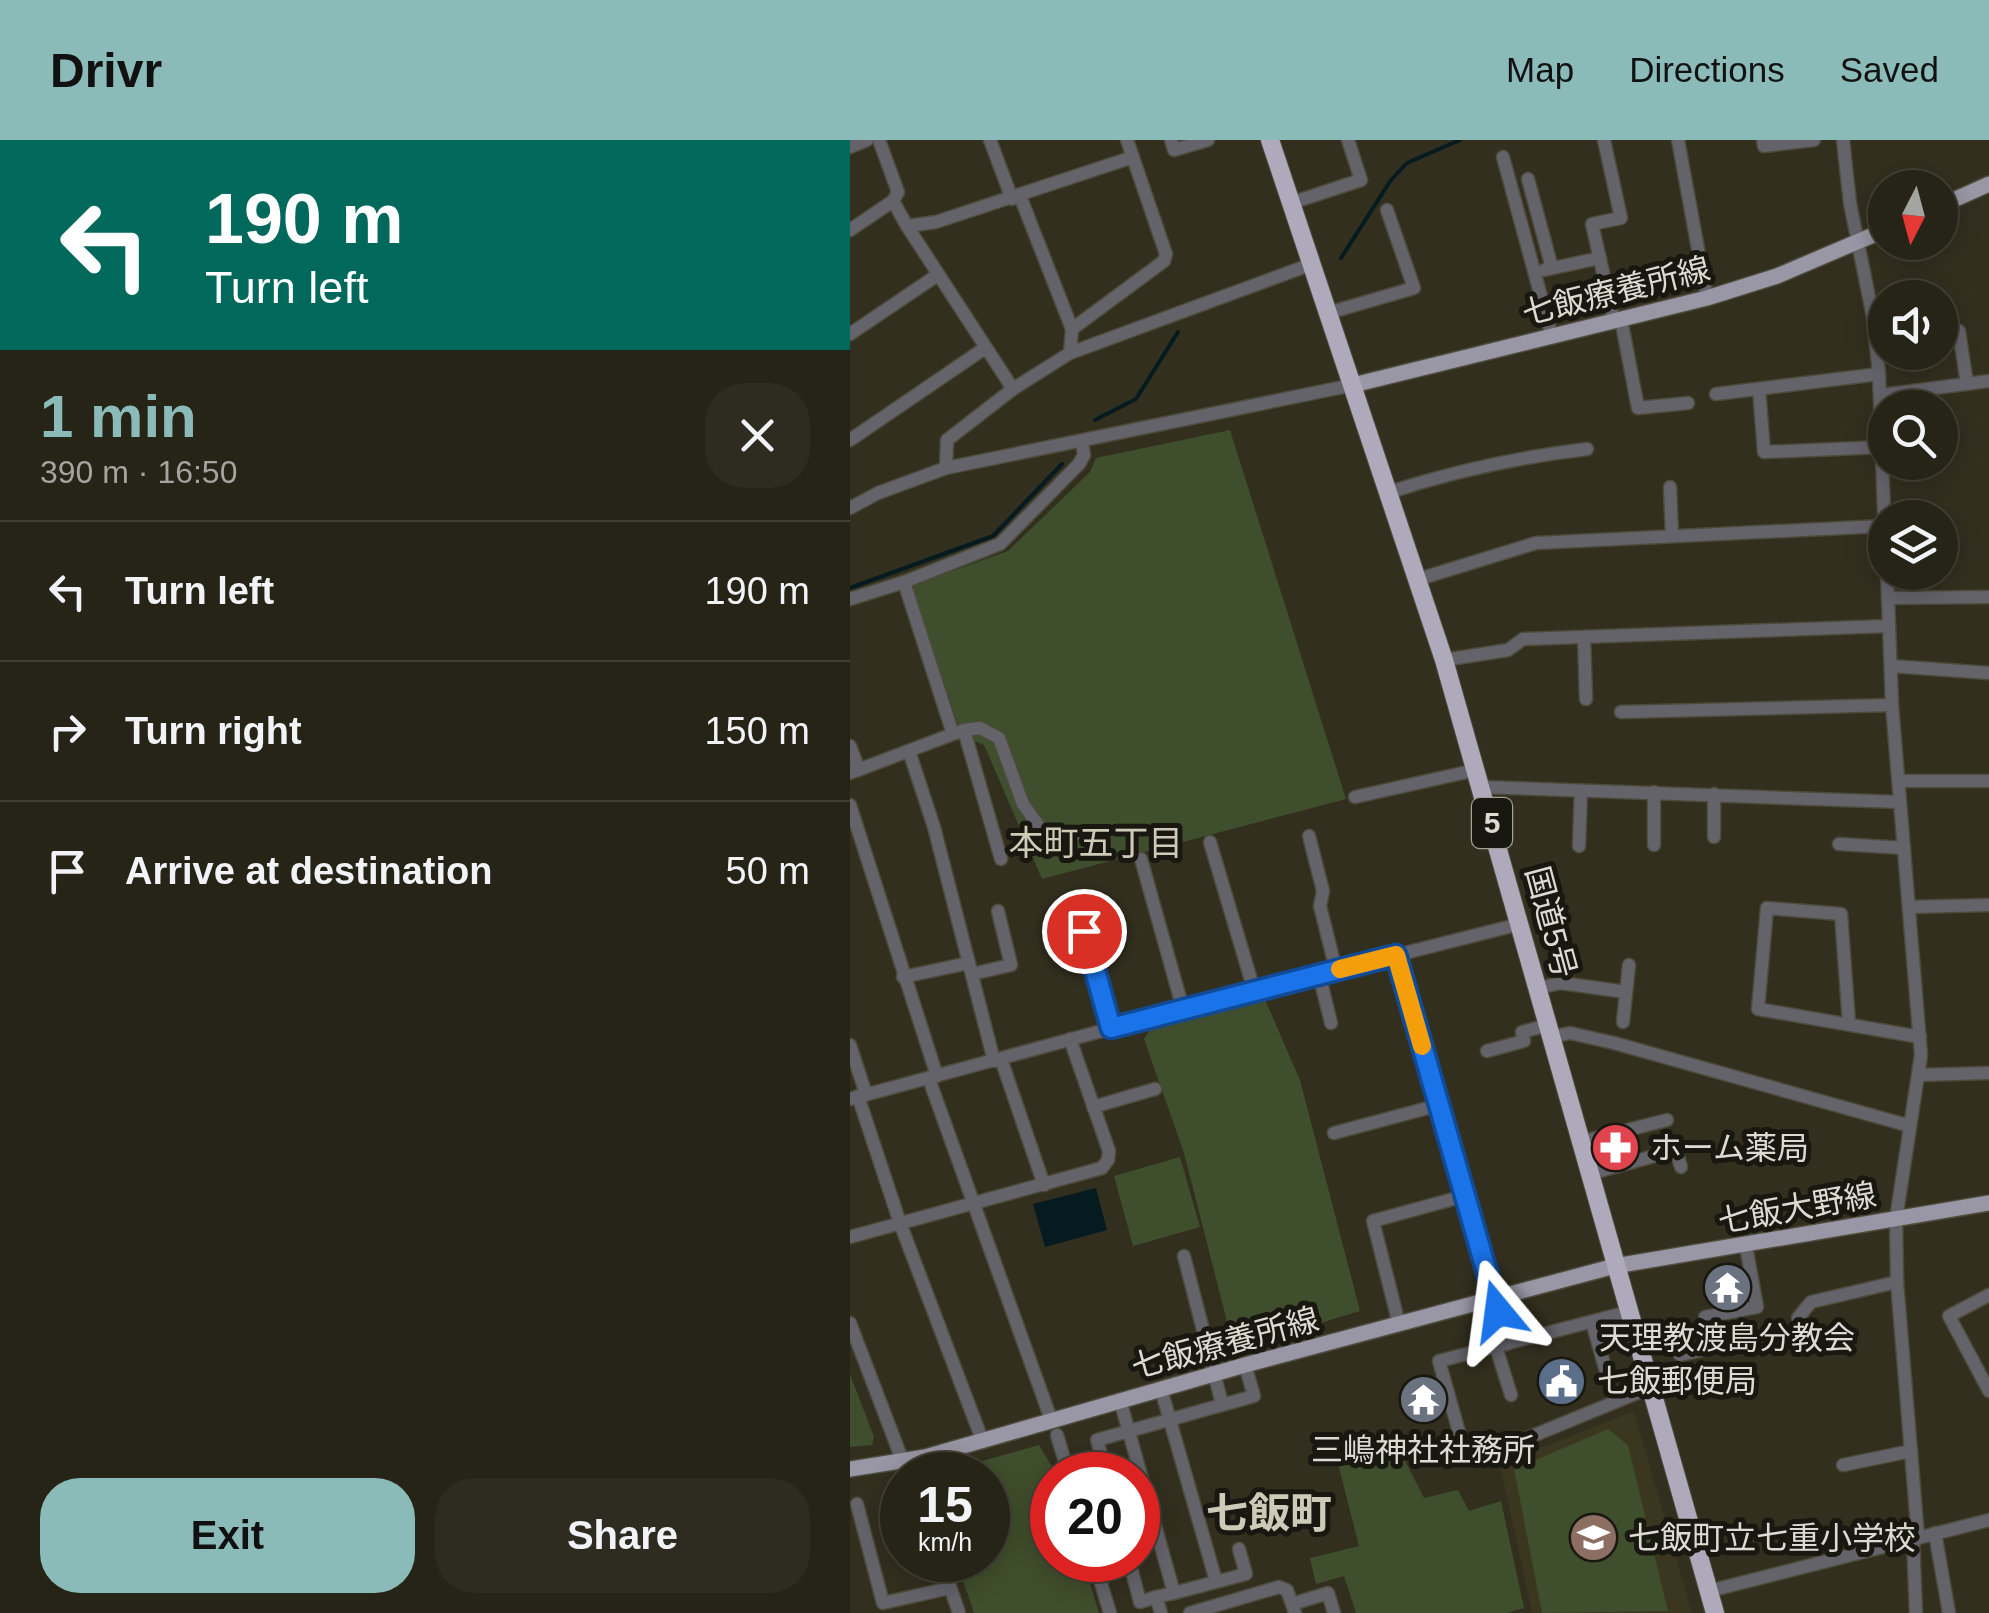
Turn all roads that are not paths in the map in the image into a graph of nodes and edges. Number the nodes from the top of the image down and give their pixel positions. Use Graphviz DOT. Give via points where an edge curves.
graph roads {
  1 [pos="867,140"];
  2 [pos="879,140"];
  3 [pos="990,140"];
  4 [pos="1127,140"];
  5 [pos="1171,140"];
  6 [pos="1208,140"];
  7 [pos="1270,140"];
  8 [pos="1348,140"];
  9 [pos="1604,140"];
  10 [pos="1678,140"];
  11 [pos="1763,140"];
  12 [pos="1814,140"];
  13 [pos="1843,140"];
  14 [pos="850,146"];
  15 [pos="1132,156"];
  16 [pos="1503,158"];
  17 [pos="1528,180"];
  18 [pos="1989,184"];
  19 [pos="1016,198"];
  20 [pos="1958,198"];
  21 [pos="893,200"];
  22 [pos="1291,203"];
  23 [pos="1388,210"];
  24 [pos="907,226"];
  25 [pos="850,230"];
  26 [pos="1868,238"];
  27 [pos="1858,242"];
  28 [pos="1600,258"];
  29 [pos="1312,264"];
  30 [pos="1552,268"];
  31 [pos="1534,272"];
  32 [pos="936,276"];
  33 [pos="1707,298"];
  34 [pos="1328,313"];
  35 [pos="1618,320"];
  36 [pos="1072,329"];
  37 [pos="1959,332"];
  38 [pos="850,334"];
  39 [pos="1552,336"];
  40 [pos="985,348"];
  41 [pos="1070,353"];
  42 [pos="1879,374"];
  43 [pos="1989,381"];
  44 [pos="1966,384"];
  45 [pos="1353,385"];
  46 [pos="1013,389"];
  47 [pos="1759,389"];
  48 [pos="1881,390"];
  49 [pos="1920,390"];
  50 [pos="1716,394"];
  51 [pos="1688,403"];
  52 [pos="850,440"];
  53 [pos="1082,442"];
  54 [pos="1587,449"];
  55 [pos="1868,449"];
  56 [pos="946,468"];
  57 [pos="1670,487"];
  58 [pos="1390,492"];
  59 [pos="850,508"];
  60 [pos="1868,527"];
  61 [pos="1672,534"];
  62 [pos="1419,579"];
  63 [pos="904,582"];
  64 [pos="1888,590"];
  65 [pos="1989,597"];
  66 [pos="1888,598"];
  67 [pos="850,599"];
  68 [pos="1889,626"];
  69 [pos="1584,637"];
  70 [pos="1444,660"];
  71 [pos="1891,666"];
  72 [pos="1989,673"];
  73 [pos="1586,699"];
  74 [pos="1892,704"];
  75 [pos="1621,712"];
  76 [pos="958,732"];
  77 [pos="850,746"];
  78 [pos="909,752"];
  79 [pos="854,772"];
  80 [pos="1478,779"];
  81 [pos="1900,781"];
  82 [pos="1989,781"];
  83 [pos="1581,790"];
  84 [pos="1654,792"];
  85 [pos="1714,794"];
  86 [pos="1355,798"];
  87 [pos="1900,802"];
  88 [pos="850,805"];
  89 [pos="1080,833"];
  90 [pos="1309,836"];
  91 [pos="1714,837"];
  92 [pos="1210,842"];
  93 [pos="1839,844"];
  94 [pos="1654,845"];
  95 [pos="1578,846"];
  96 [pos="1904,848"];
  97 [pos="1001,859"];
  98 [pos="1141,859"];
  99 [pos="1076,899"];
  100 [pos="1989,905"];
  101 [pos="1910,908"];
  102 [pos="998,912"];
  103 [pos="1520,924"];
  104 [pos="1396,955"];
  105 [pos="1629,965"];
  106 [pos="970,968"];
  107 [pos="1336,970"];
  108 [pos="1319,974"];
  109 [pos="903,978"];
  110 [pos="1538,988"];
  111 [pos="1254,990"];
  112 [pos="1626,992"];
  113 [pos="1183,1008"];
  114 [pos="1623,1022"];
  115 [pos="1849,1023"];
  116 [pos="1331,1024"];
  117 [pos="1111,1028"];
  118 [pos="1550,1031"];
  119 [pos="1920,1036"];
  120 [pos="1070,1039"];
  121 [pos="850,1045"];
  122 [pos="1487,1051"];
  123 [pos="997,1060"];
  124 [pos="1989,1072"];
  125 [pos="1919,1075"];
  126 [pos="933,1077"];
  127 [pos="1155,1089"];
  128 [pos="858,1097"];
  129 [pos="1439,1105"];
  130 [pos="1093,1107"];
  131 [pos="1667,1120"];
  132 [pos="1910,1126"];
  133 [pos="1334,1133"];
  134 [pos="1580,1142"];
  135 [pos="1681,1167"];
  136 [pos="1589,1174"];
  137 [pos="1044,1184"];
  138 [pos="1464,1196"];
  139 [pos="1989,1202"];
  140 [pos="973,1206"];
  141 [pos="1896,1219"];
  142 [pos="900,1223"];
  143 [pos="850,1237"];
  144 [pos="1746,1246"];
  145 [pos="1184,1256"];
  146 [pos="1615,1266"];
  147 [pos="1898,1282"];
  148 [pos="1989,1295"];
  149 [pos="1494,1299"];
  150 [pos="1628,1312"];
  151 [pos="1798,1318"];
  152 [pos="1592,1322"];
  153 [pos="850,1323"];
  154 [pos="1399,1324"];
  155 [pos="1501,1345"];
  156 [pos="1680,1355"];
  157 [pos="1245,1365"];
  158 [pos="1214,1374"];
  159 [pos="1606,1376"];
  160 [pos="1162,1388"];
  161 [pos="1989,1390"];
  162 [pos="1637,1393"];
  163 [pos="1511,1395"];
  164 [pos="1120,1400"];
  165 [pos="1222,1404"];
  166 [pos="1170,1419"];
  167 [pos="1055,1428"];
  168 [pos="1128,1432"];
  169 [pos="1459,1432"];
  170 [pos="983,1442"];
  171 [pos="1911,1451"];
  172 [pos="899,1452"];
  173 [pos="954,1452"];
  174 [pos="1062,1452"];
  175 [pos="1100,1452"];
  176 [pos="1474,1460"];
  177 [pos="1843,1465"];
  178 [pos="850,1469"];
  179 [pos="880,1469"];
  180 [pos="858,1504"];
  181 [pos="1989,1520"];
  182 [pos="1935,1533"];
  183 [pos="1916,1538"];
  184 [pos="1239,1549"];
  185 [pos="948,1582"];
  186 [pos="1101,1582"];
  187 [pos="1135,1582"];
  188 [pos="1216,1582"];
  189 [pos="950,1588"];
  190 [pos="1708,1591"];
  191 [pos="1174,1592"];
  192 [pos="1156,1597"];
  193 [pos="1142,1607"];
  194 [pos="1294,1608"];
  195 [pos="1711,1612"];
  196 [pos="959,1613"];
  197 [pos="1110,1613"];
  198 [pos="1161,1613"];
  199 [pos="1190,1613"];
  200 [pos="1334,1613"];
  201 [pos="1916,1613"];
  202 [pos="1949,1613"];
  1 -- 14 [label="street"];
  2 -- 21 [label="street" via="898,192"];
  3 -- 19 [label="street"];
  4 -- 15 [label="street"];
  5 -- 6 [label="street" via="1174,150"];
  7 -- 22 [label="highway, 国道5号 / 5"];
  8 -- 22 [label="street" via="1361,180"];
  9 -- 28 [label="street" via="1621,218 1592,224"];
  10 -- 33 [label="street"];
  11 -- 12 [label="street" via="1764,146"];
  13 -- 27 [label="street"];
  15 -- 19 [label="street"];
  15 -- 36 [label="street" via="1164,261"];
  16 -- 31 [label="street"];
  17 -- 30 [label="street"];
  18 -- 20 [label="main road"];
  19 -- 24 [label="street"];
  19 -- 36 [label="street"];
  21 -- 24 [label="street"];
  21 -- 25 [label="street"];
  22 -- 29 [label="highway, 国道5号 / 5"];
  23 -- 34 [label="street" via="1414,288"];
  24 -- 32 [label="street"];
  26 -- 27 [label="main road, 七飯療養所線"];
  27 -- 33 [label="main road, 七飯療養所線"];
  27 -- 42 [label="street"];
  28 -- 30 [label="street"];
  28 -- 35 [label="street"];
  29 -- 34 [label="highway, 国道5号 / 5"];
  29 -- 41 [label="street"];
  30 -- 31 [label="street"];
  31 -- 39 [label="street"];
  32 -- 38 [label="street"];
  32 -- 40 [label="street"];
  33 -- 35 [label="main road, 七飯療養所線"];
  34 -- 45 [label="highway, 国道5号 / 5"];
  35 -- 39 [label="main road, 七飯療養所線"];
  35 -- 51 [label="street" via="1638,408"];
  36 -- 41 [label="street"];
  37 -- 44 [label="street"];
  39 -- 45 [label="main road, 七飯療養所線"];
  40 -- 46 [label="street"];
  40 -- 52 [label="street"];
  41 -- 46 [label="street"];
  42 -- 47 [label="street"];
  42 -- 48 [label="street"];
  43 -- 44 [label="street"];
  44 -- 49 [label="street"];
  45 -- 53 [label="street"];
  45 -- 58 [label="highway, 国道5号 / 5"];
  46 -- 56 [label="street" via="947,440"];
  47 -- 50 [label="street"];
  47 -- 55 [label="street" via="1764,452"];
  53 -- 56 [label="street"];
  53 -- 63 [label="street" via="1079,464 1000,544"];
  54 -- 58 [label="street"];
  56 -- 59 [label="street"];
  57 -- 61 [label="street"];
  58 -- 62 [label="highway, 国道5号 / 5"];
  60 -- 61 [label="street"];
  61 -- 62 [label="street" via="1536,543"];
  62 -- 70 [label="highway, 国道5号 / 5"];
  63 -- 67 [label="street"];
  63 -- 76 [label="street"];
  64 -- 66 [label="street"];
  65 -- 66 [label="street"];
  66 -- 68 [label="street"];
  68 -- 69 [label="street"];
  68 -- 71 [label="street"];
  69 -- 70 [label="street" via="1524,640 1508,650"];
  69 -- 73 [label="street"];
  70 -- 80 [label="highway, 国道5号 / 5"];
  71 -- 72 [label="street"];
  71 -- 74 [label="street"];
  74 -- 75 [label="street"];
  74 -- 81 [label="street"];
  76 -- 78 [label="street"];
  76 -- 89 [label="street" via="980,728 998,738 1024,804 1048,839"];
  76 -- 97 [label="street"];
  77 -- 79 [label="street"];
  78 -- 79 [label="street"];
  78 -- 106 [label="street"];
  80 -- 83 [label="street"];
  80 -- 86 [label="street"];
  80 -- 103 [label="highway, 国道5号 / 5"];
  81 -- 82 [label="street"];
  81 -- 87 [label="street"];
  83 -- 84 [label="street"];
  83 -- 95 [label="street"];
  84 -- 85 [label="street"];
  84 -- 94 [label="street"];
  85 -- 87 [label="street"];
  85 -- 91 [label="street"];
  87 -- 96 [label="street"];
  88 -- 109 [label="street"];
  90 -- 107 [label="street"];
  92 -- 111 [label="street"];
  93 -- 96 [label="street"];
  96 -- 101 [label="street"];
  98 -- 113 [label="street"];
  99 -- 117 [label="street"];
  100 -- 101 [label="street"];
  101 -- 119 [label="street"];
  102 -- 106 [label="street" via="1011,965"];
  103 -- 104 [label="street"];
  103 -- 110 [label="highway, 国道5号 / 5"];
  104 -- 107 [label="street"];
  104 -- 129 [label="street"];
  105 -- 112 [label="street"];
  106 -- 109 [label="street"];
  106 -- 123 [label="street"];
  107 -- 108 [label="street"];
  108 -- 111 [label="street"];
  108 -- 116 [label="street"];
  109 -- 126 [label="street"];
  110 -- 112 [label="street" via="1561,983"];
  110 -- 118 [label="highway, 国道5号 / 5"];
  111 -- 113 [label="street"];
  112 -- 114 [label="street"];
  113 -- 117 [label="street"];
  115 -- 115 [label="street" via="1841,914 1767,908 1758,1009"];
  115 -- 119 [label="street"];
  117 -- 120 [label="street"];
  118 -- 122 [label="street" via="1522,1032 1524,1041"];
  118 -- 132 [label="street"];
  118 -- 134 [label="highway, 国道5号 / 5"];
  119 -- 125 [label="street"];
  120 -- 123 [label="street"];
  120 -- 130 [label="street"];
  121 -- 128 [label="street"];
  123 -- 126 [label="street"];
  123 -- 137 [label="street"];
  124 -- 125 [label="street"];
  125 -- 132 [label="street"];
  126 -- 128 [label="street"];
  126 -- 140 [label="street"];
  127 -- 130 [label="street"];
  128 -- 142 [label="street"];
  129 -- 133 [label="street"];
  129 -- 138 [label="street"];
  130 -- 137 [label="street" via="1108,1160 1102,1168"];
  131 -- 134 [label="street"];
  132 -- 141 [label="street"];
  134 -- 136 [label="highway, 国道5号 / 5"];
  135 -- 136 [label="street" via="1676,1150"];
  136 -- 146 [label="highway, 国道5号 / 5"];
  137 -- 140 [label="street"];
  138 -- 149 [label="street"];
  138 -- 154 [label="street" via="1373,1221"];
  139 -- 141 [label="main road, 七飯大野線"];
  140 -- 142 [label="street"];
  140 -- 167 [label="street"];
  141 -- 144 [label="main road, 七飯大野線"];
  141 -- 147 [label="street"];
  142 -- 143 [label="street"];
  142 -- 170 [label="street"];
  144 -- 146 [label="main road, 七飯大野線"];
  144 -- 156 [label="street" via="1757,1307 1705,1317 1712,1348"];
  145 -- 158 [label="street"];
  146 -- 149 [label="main road, 七飯療養所線"];
  146 -- 150 [label="highway, 国道5号 / 5"];
  147 -- 151 [label="street" via="1811,1302"];
  147 -- 171 [label="street"];
  148 -- 161 [label="street" via="1949,1316"];
  149 -- 154 [label="main road, 七飯療養所線"];
  149 -- 155 [label="street"];
  150 -- 152 [label="street"];
  150 -- 190 [label="highway, 国道5号 / 5"];
  152 -- 155 [label="street"];
  152 -- 159 [label="street"];
  153 -- 172 [label="street"];
  154 -- 157 [label="main road, 七飯療養所線"];
  155 -- 163 [label="street"];
  155 -- 169 [label="street" via="1439,1361"];
  157 -- 158 [label="main road, 七飯療養所線"];
  157 -- 165 [label="street" via="1254,1396"];
  158 -- 160 [label="main road, 七飯療養所線"];
  158 -- 165 [label="street"];
  160 -- 164 [label="main road, 七飯療養所線"];
  160 -- 166 [label="street"];
  162 -- 176 [label="street"];
  164 -- 167 [label="main road, 七飯療養所線"];
  164 -- 168 [label="street"];
  165 -- 166 [label="street"];
  166 -- 168 [label="street"];
  166 -- 188 [label="street"];
  167 -- 170 [label="main road, 七飯療養所線"];
  167 -- 174 [label="street"];
  168 -- 175 [label="street" via="1097,1440"];
  168 -- 191 [label="street"];
  170 -- 173 [label="main road, 七飯療養所線"];
  171 -- 177 [label="street"];
  171 -- 183 [label="street"];
  178 -- 179 [label="main road, 七飯療養所線"];
  180 -- 189 [label="street" via="883,1602"];
  181 -- 182 [label="street"];
  182 -- 183 [label="street"];
  182 -- 202 [label="street"];
  183 -- 190 [label="street"];
  183 -- 201 [label="street"];
  184 -- 188 [label="street" via="1246,1574"];
  185 -- 189 [label="street"];
  186 -- 197 [label="street"];
  187 -- 193 [label="street"];
  188 -- 191 [label="street"];
  189 -- 196 [label="street"];
  190 -- 195 [label="highway, 国道5号 / 5"];
  191 -- 192 [label="street"];
  192 -- 193 [label="street"];
  192 -- 198 [label="street"];
  194 -- 199 [label="street" via="1279,1587"];
  194 -- 200 [label="street" via="1328,1594"];
}
